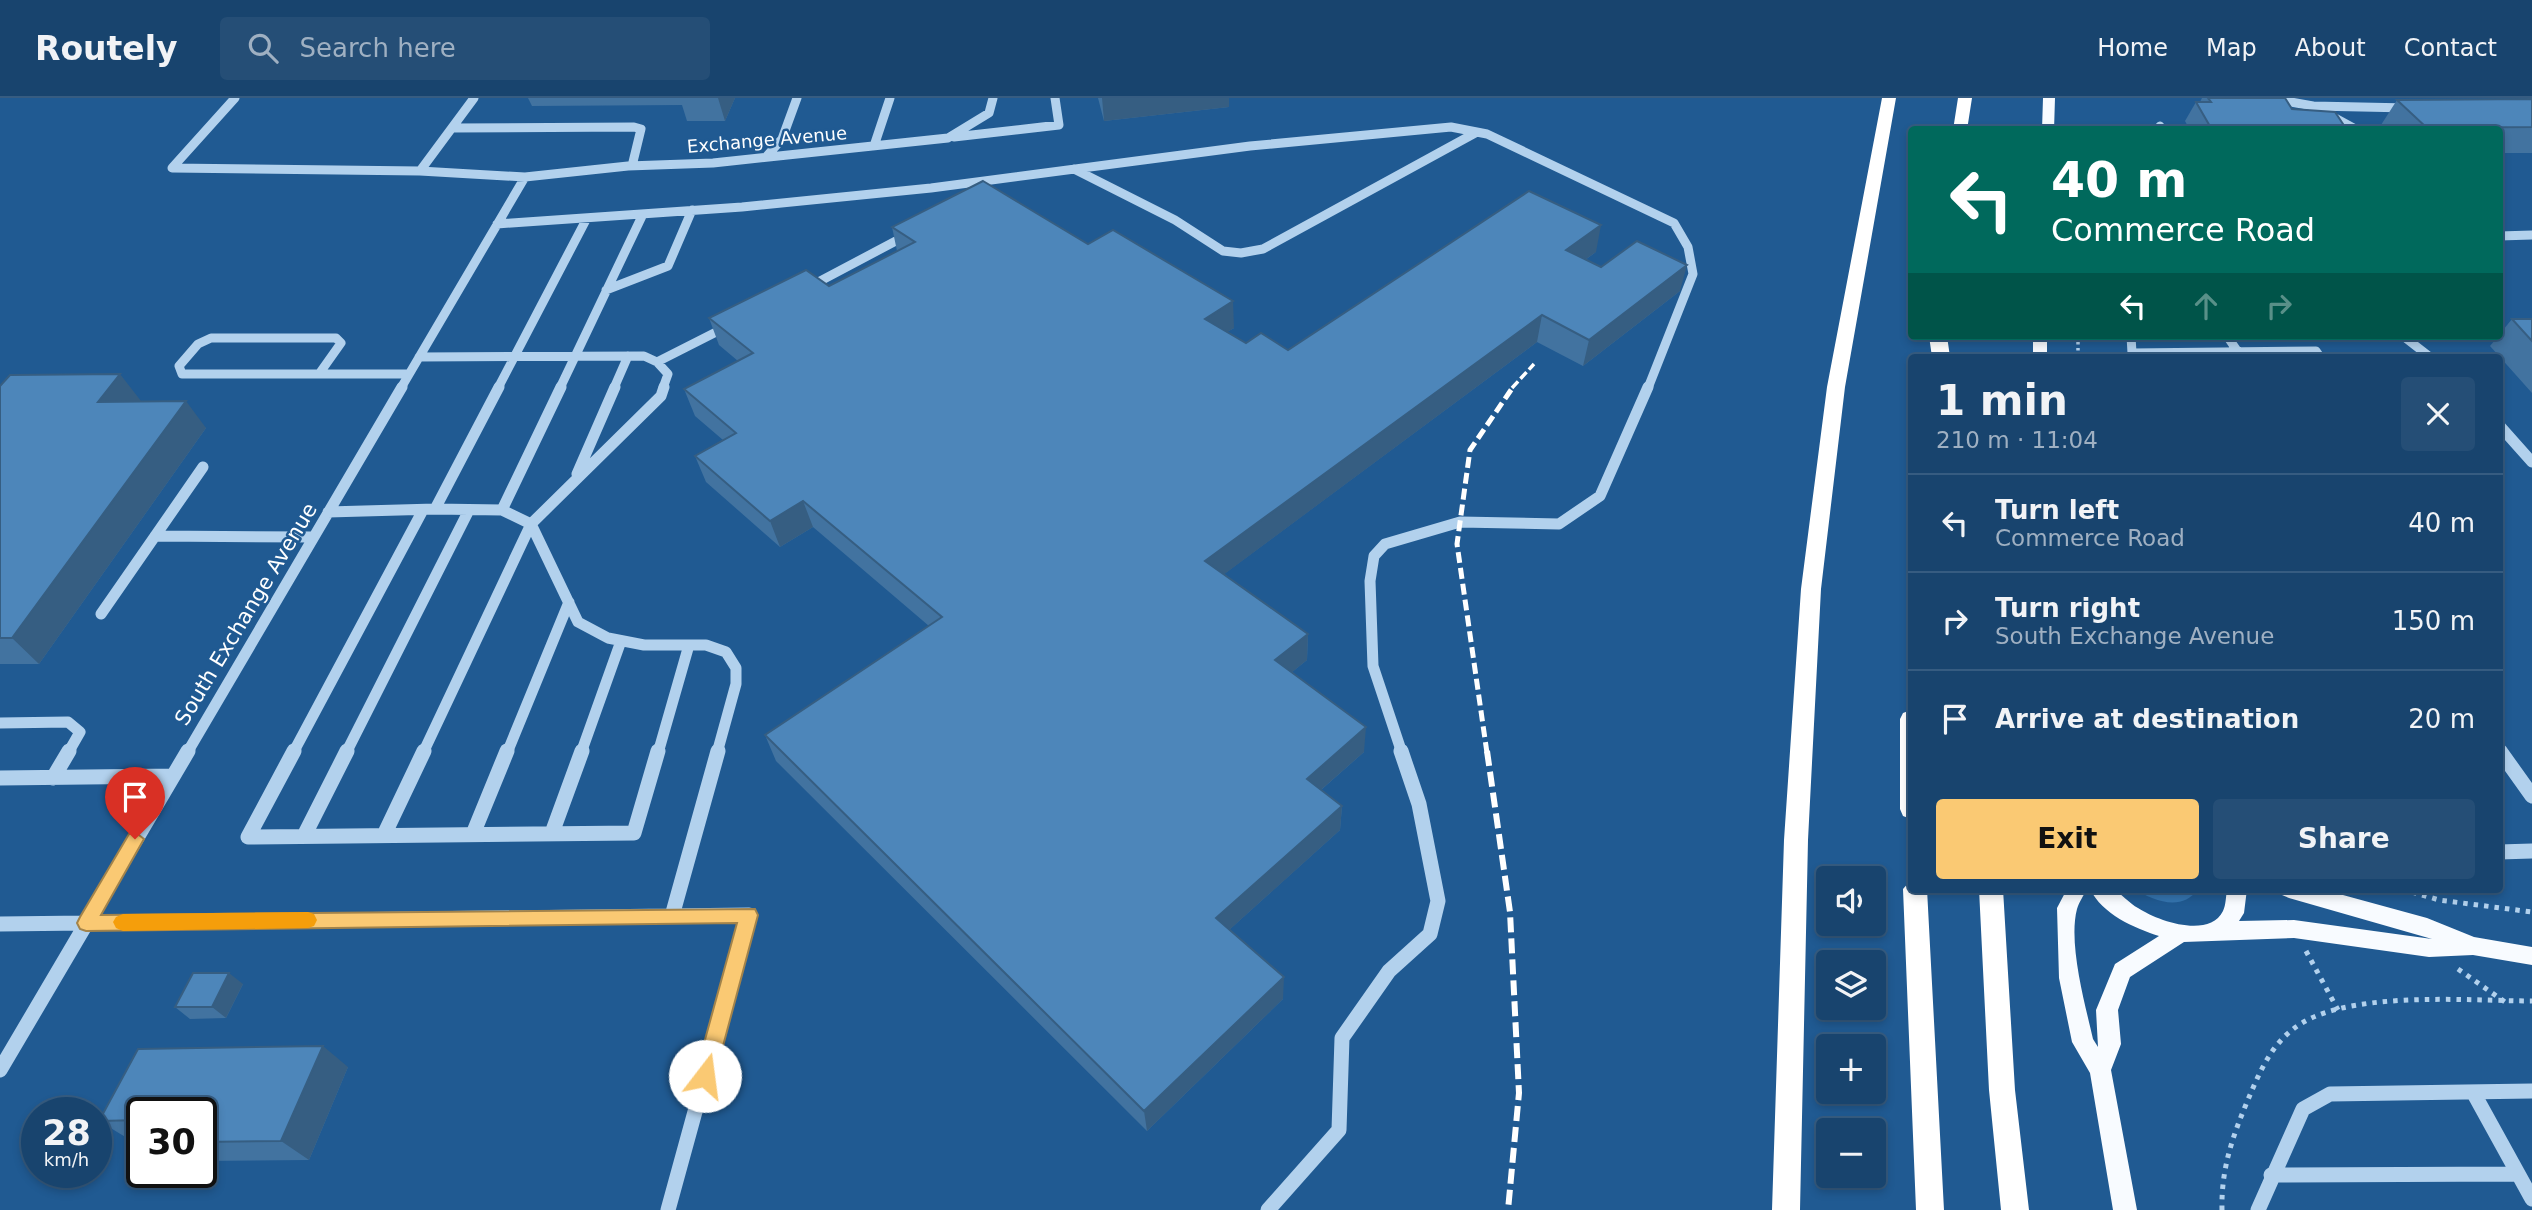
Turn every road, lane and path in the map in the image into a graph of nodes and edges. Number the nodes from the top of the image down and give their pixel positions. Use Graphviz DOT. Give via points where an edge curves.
graph roads {
  1 [pos="235,98"];
  2 [pos="474,98"];
  3 [pos="797,98"];
  4 [pos="890,98"];
  5 [pos="993,98"];
  6 [pos="1055,98"];
  7 [pos="1889,98"];
  8 [pos="1965,98"];
  9 [pos="2049,98"];
  10 [pos="2269,98"];
  11 [pos="2313,106"];
  12 [pos="2421,108"];
  13 [pos="1962,126"];
  14 [pos="2048,126"];
  15 [pos="2350,126"];
  16 [pos="452,128"];
  17 [pos="1477,132"];
  18 [pos="948,138"];
  19 [pos="874,146"];
  20 [pos="766,157"];
  21 [pos="632,166"];
  22 [pos="1073,168"];
  23 [pos="420,171"];
  24 [pos="525,177"];
  25 [pos="1010,177"];
  26 [pos="979,196"];
  27 [pos="692,210"];
  28 [pos="643,214"];
  29 [pos="587,218"];
  30 [pos="497,225"];
  31 [pos="922,227"];
  32 [pos="2532,235"];
  33 [pos="2503,236"];
  34 [pos="606,290"];
  35 [pos="801,291"];
  36 [pos="733,324"];
  37 [pos="2230,340"];
  38 [pos="2408,340"];
  39 [pos="2238,352"];
  40 [pos="2167,354"];
  41 [pos="2318,354"];
  42 [pos="2426,354"];
  43 [pos="516,355"];
  44 [pos="574,355"];
  45 [pos="628,355"];
  46 [pos="419,357"];
  47 [pos="657,362"];
  48 [pos="319,374"];
  49 [pos="409,374"];
  50 [pos="2503,429"];
  51 [pos="2532,462"];
  52 [pos="203,467"];
  53 [pos="574,481"];
  54 [pos="429,509"];
  55 [pos="469,510"];
  56 [pos="502,510"];
  57 [pos="328,512"];
  58 [pos="531,524"];
  59 [pos="156,536"];
  60 [pos="313,537"];
  61 [pos="569,602"];
  62 [pos="101,614"];
  63 [pos="621,641"];
  64 [pos="689,645"];
  65 [pos="0,723"];
  66 [pos="2503,755"];
  67 [pos="172,776"];
  68 [pos="0,778"];
  69 [pos="53,778"];
  70 [pos="2532,796"];
  71 [pos="552,833"];
  72 [pos="473,834"];
  73 [pos="384,835"];
  74 [pos="304,836"];
  75 [pos="2532,851"];
  76 [pos="2503,852"];
  77 [pos="1915,893"];
  78 [pos="1991,893"];
  79 [pos="2075,893"];
  80 [pos="2104,893"];
  81 [pos="2237,893"];
  82 [pos="2304,893"];
  83 [pos="2417,893"];
  84 [pos="2532,912"];
  85 [pos="672,916"];
  86 [pos="86,923"];
  87 [pos="0,924"];
  88 [pos="2215,930"];
  89 [pos="2180,934"];
  90 [pos="2299,939"];
  91 [pos="2473,946"];
  92 [pos="2429,948"];
  93 [pos="2532,956"];
  94 [pos="2532,1001"];
  95 [pos="2505,1002"];
  96 [pos="2338,1010"];
  97 [pos="0,1069"];
  98 [pos="2100,1070"];
  99 [pos="2532,1091"];
  100 [pos="2473,1092"];
  101 [pos="2518,1174"];
  102 [pos="2271,1175"];
  103 [pos="2532,1199"];
  104 [pos="668,1210"];
  105 [pos="1268,1210"];
  106 [pos="1786,1210"];
  107 [pos="1930,1210"];
  108 [pos="2015,1210"];
  109 [pos="2125,1210"];
  110 [pos="2222,1210"];
  111 [pos="2258,1210"];
  1 -- 23 [label="street, Exchange Avenue" via="172,168"];
  2 -- 16 [label="street"];
  3 -- 20 [label="street" via="782,139"];
  4 -- 19 [label="street"];
  5 -- 18 [label="street, Exchange Avenue" via="989,114"];
  6 -- 18 [label="street" via="1059,125"];
  7 -- 106 [label="highway" via="1836,387 1811,589 1796,840"];
  8 -- 13 [label="highway"];
  9 -- 14 [label="main road"];
  10 -- 11 [label="lane"];
  11 -- 12 [label="street"];
  11 -- 15 [label="lane"];
  16 -- 21 [label="street" via="634,127 641,129 641,136"];
  16 -- 23 [label="street"];
  17 -- 22 [label="street" via="1418,128"];
  17 -- 22 [label="street" via="1264,248 1241,253 1223,251 1175,220"];
  17 -- 105 [label="street" via="1674,223 1682,234 1693,274 1600,496 1559,524 1460,522 1385,544 1374,556 1370,581 1373,666 1419,804 1438,901 1430,934 1389,971 1342,1038 1339,1130"];
  18 -- 19 [label="street, Exchange Avenue"];
  19 -- 20 [label="street, Exchange Avenue"];
  20 -- 21 [label="street, Exchange Avenue"];
  21 -- 24 [label="street, Exchange Avenue"];
  22 -- 25 [label="street"];
  23 -- 24 [label="street, Exchange Avenue"];
  24 -- 30 [label="street, South Exchange Avenue"];
  25 -- 26 [label="lane"];
  25 -- 27 [label="street"];
  27 -- 28 [label="street"];
  27 -- 34 [label="street" via="668,266"];
  28 -- 29 [label="street"];
  28 -- 34 [label="street"];
  29 -- 30 [label="street"];
  29 -- 43 [label="street"];
  30 -- 46 [label="street, South Exchange Avenue"];
  31 -- 35 [label="lane"];
  32 -- 33 [label="lane"];
  34 -- 44 [label="street"];
  36 -- 47 [label="lane"];
  37 -- 39 [label="street"];
  38 -- 42 [label="street"];
  39 -- 40 [label="street"];
  39 -- 41 [label="street"];
  43 -- 44 [label="street"];
  43 -- 46 [label="street"];
  43 -- 54 [label="street"];
  44 -- 45 [label="street"];
  44 -- 56 [label="street"];
  45 -- 47 [label="street"];
  45 -- 53 [label="street"];
  46 -- 49 [label="street, South Exchange Avenue"];
  47 -- 53 [label="street" via="667,374 662,396"];
  48 -- 48 [label="lane" via="182,374 179,366 198,344 211,338 336,338 341,343"];
  48 -- 49 [label="lane"];
  49 -- 57 [label="street, South Exchange Avenue"];
  50 -- 51 [label="street"];
  52 -- 59 [label="street"];
  53 -- 58 [label="street"];
  54 -- 55 [label="street"];
  54 -- 57 [label="street"];
  54 -- 74 [label="street" via="248,837"];
  55 -- 56 [label="street"];
  55 -- 74 [label="street"];
  56 -- 58 [label="street"];
  57 -- 60 [label="street, South Exchange Avenue"];
  58 -- 61 [label="street"];
  58 -- 73 [label="street"];
  59 -- 60 [label="street"];
  59 -- 62 [label="street"];
  60 -- 67 [label="street, South Exchange Avenue"];
  61 -- 63 [label="street" via="579,622"];
  61 -- 72 [label="street"];
  63 -- 64 [label="street"];
  63 -- 71 [label="street"];
  64 -- 71 [label="street" via="634,832"];
  64 -- 85 [label="street" via="726,652 736,668 736,684"];
  65 -- 69 [label="street" via="68,722 80,732"];
  66 -- 70 [label="street"];
  67 -- 69 [label="street"];
  67 -- 86 [label="street, South Exchange Avenue"];
  68 -- 69 [label="street"];
  71 -- 72 [label="street"];
  72 -- 73 [label="street"];
  73 -- 74 [label="street"];
  75 -- 76 [label="street"];
  77 -- 107 [label="highway"];
  78 -- 108 [label="highway" via="2002,1090"];
  79 -- 98 [label="main road" via="2067,908 2070,978 2083,1042"];
  80 -- 89 [label="main road" via="2138,921"];
  81 -- 88 [label="main road" via="2237,908 2229,921"];
  82 -- 91 [label="main road" via="2427,927"];
  83 -- 84 [label="path"];
  85 -- 86 [label="street"];
  85 -- 104 [label="street" via="749,915"];
  86 -- 87 [label="street"];
  86 -- 97 [label="street, South Exchange Avenue"];
  88 -- 89 [label="main road"];
  88 -- 92 [label="main road" via="2328,931"];
  89 -- 98 [label="main road" via="2122,971 2107,1010 2110,1044"];
  90 -- 96 [label="path"];
  91 -- 92 [label="main road"];
  91 -- 93 [label="main road"];
  92 -- 95 [label="path"];
  94 -- 95 [label="path"];
  95 -- 96 [label="path" via="2372,1003"];
  96 -- 110 [label="path" via="2303,1022 2281,1040 2263,1065 2222,1167"];
  98 -- 109 [label="main road"];
  99 -- 100 [label="street"];
  100 -- 101 [label="street"];
  100 -- 102 [label="street" via="2330,1094 2303,1109"];
  101 -- 102 [label="street"];
  101 -- 103 [label="street"];
  102 -- 111 [label="street"];
}
